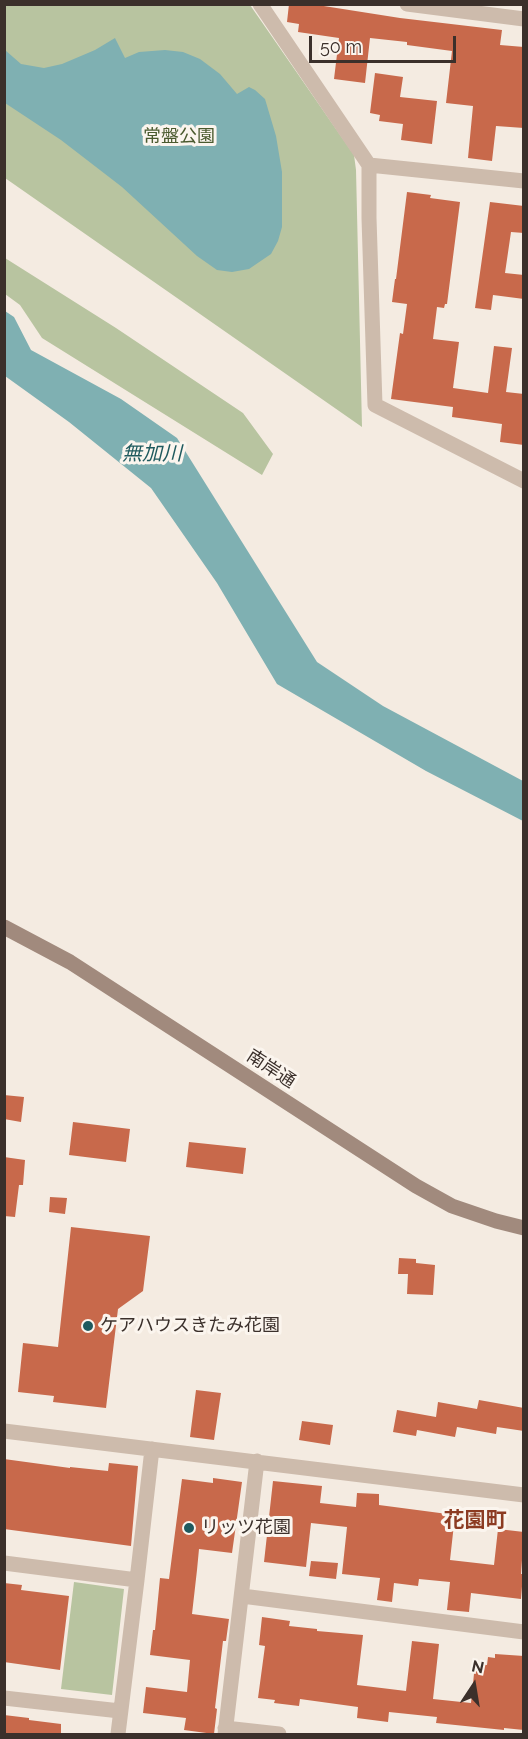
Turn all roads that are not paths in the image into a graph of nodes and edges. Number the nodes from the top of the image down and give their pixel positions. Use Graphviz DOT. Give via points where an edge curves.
graph roads {
  1 [pos="260,4"];
  2 [pos="407,4"];
  3 [pos="475,9"];
  4 [pos="524,19"];
  5 [pos="369,165"];
  6 [pos="524,181"];
  7 [pos="524,481"];
  8 [pos="4,927"];
  9 [pos="524,1228"];
  10 [pos="4,1431"];
  11 [pos="152,1449"];
  12 [pos="257,1461"];
  13 [pos="524,1495"];
  14 [pos="4,1563"];
  15 [pos="137,1580"];
  16 [pos="242,1596"];
  17 [pos="524,1632"];
  18 [pos="4,1698"];
  19 [pos="120,1711"];
  20 [pos="225,1731"];
  21 [pos="118,1734"];
  22 [pos="279,1734"];
  1 -- 5 [label="street"];
  2 -- 3 [label="street"];
  3 -- 4 [label="street"];
  5 -- 6 [label="street"];
  5 -- 7 [label="street" via="375,405"];
  8 -- 9 [label="main road, 南岸通" via="70,962 416,1186 452,1206"];
  10 -- 11 [label="street"];
  11 -- 12 [label="street"];
  11 -- 15 [label="street"];
  12 -- 13 [label="street"];
  12 -- 16 [label="street"];
  14 -- 15 [label="street"];
  15 -- 19 [label="street"];
  16 -- 17 [label="street"];
  16 -- 20 [label="street"];
  18 -- 19 [label="street"];
  19 -- 21 [label="street"];
  20 -- 22 [label="street"];
}
